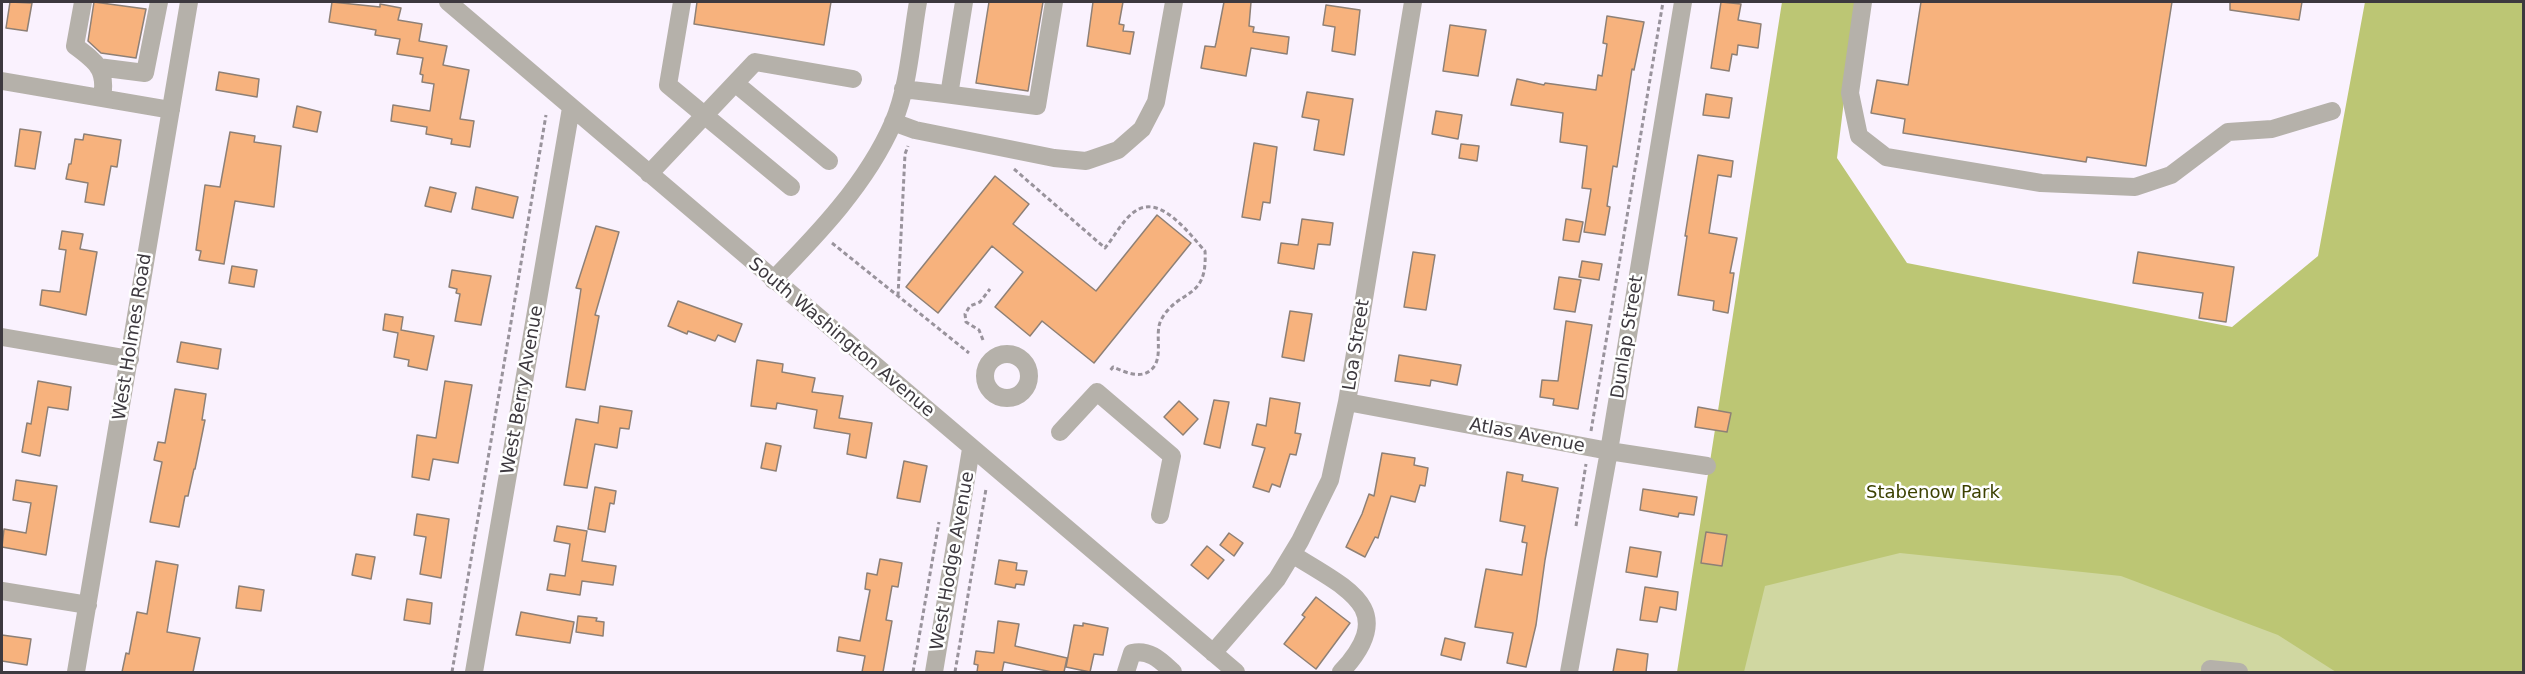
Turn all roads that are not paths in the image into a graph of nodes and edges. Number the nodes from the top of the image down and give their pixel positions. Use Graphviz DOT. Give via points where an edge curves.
graph roads {
  1 [pos="84,2"];
  2 [pos="159,2"];
  3 [pos="189,2"];
  4 [pos="682,2"];
  5 [pos="918,2"];
  6 [pos="964,2"];
  7 [pos="1054,2"];
  8 [pos="1174,2"];
  9 [pos="1413,2"];
  10 [pos="1683,2"];
  11 [pos="1863,2"];
  12 [pos="455,4"];
  13 [pos="98,67"];
  14 [pos="146,70"];
  15 [pos="177,72"];
  16 [pos="853,79"];
  17 [pos="2,81"];
  18 [pos="735,83"];
  19 [pos="903,89"];
  20 [pos="945,94"];
  21 [pos="102,98"];
  22 [pos="571,108"];
  23 [pos="171,110"];
  24 [pos="2332,111"];
  25 [pos="704,116"];
  26 [pos="894,122"];
  27 [pos="829,161"];
  28 [pos="649,174"];
  29 [pos="791,187"];
  30 [pos="773,280"];
  31 [pos="2,337"];
  32 [pos="130,359"];
  33 [pos="1347,402"];
  34 [pos="1060,432"];
  35 [pos="971,449"];
  36 [pos="1609,451"];
  37 [pos="1707,466"];
  38 [pos="1160,515"];
  39 [pos="1292,554"];
  40 [pos="2,591"];
  41 [pos="87,606"];
  42 [pos="1223,665"];
  43 [pos="76,672"];
  44 [pos="474,672"];
  45 [pos="934,672"];
  46 [pos="1126,672"];
  47 [pos="1173,672"];
  48 [pos="1341,672"];
  49 [pos="1569,672"];
  50 [pos="2210,672"];
  51 [pos="2239,672"];
  1 -- 13 [label="street" via="75,46"];
  2 -- 14 [label="street"];
  3 -- 15 [label="street, West Holmes Road"];
  4 -- 25 [label="street" via="668,86"];
  5 -- 19 [label="street"];
  6 -- 20 [label="street" via="950,89"];
  7 -- 20 [label="street" via="1037,106"];
  8 -- 26 [label="street" via="1156,102 1142,129 1118,150 1086,161 1008,149"];
  9 -- 33 [label="street, Loa Street"];
  10 -- 36 [label="street, Dunlap Street"];
  11 -- 24 [label="street" via="1851,93 1859,136 1886,157 2041,183 2135,187 2171,175 2228,132 2272,129"];
  12 -- 22 [label="street, South Washington Avenue"];
  13 -- 14 [label="street"];
  13 -- 21 [label="street" via="105,81"];
  14 -- 15 [label="street"];
  15 -- 23 [label="street, West Holmes Road"];
  16 -- 18 [label="street" via="755,62"];
  17 -- 21 [label="street"];
  18 -- 25 [label="street"];
  18 -- 27 [label="street"];
  19 -- 20 [label="street"];
  19 -- 26 [label="street"];
  21 -- 23 [label="street"];
  22 -- 28 [label="street, South Washington Avenue"];
  22 -- 44 [label="street, West Berry Avenue"];
  23 -- 32 [label="street, West Holmes Road"];
  25 -- 28 [label="street"];
  25 -- 29 [label="street"];
  26 -- 30 [label="street" via="850,194"];
  28 -- 30 [label="street, South Washington Avenue"];
  30 -- 35 [label="street, South Washington Avenue"];
  31 -- 32 [label="street"];
  32 -- 41 [label="street, West Holmes Road"];
  33 -- 36 [label="street, Atlas Avenue"];
  33 -- 39 [label="street, Loa Street" via="1330,480"];
  34 -- 38 [label="street" via="1097,392 1172,456"];
  35 -- 42 [label="street, South Washington Avenue"];
  35 -- 45 [label="street, West Hodge Avenue"];
  36 -- 37 [label="street, Atlas Avenue"];
  36 -- 49 [label="street, Dunlap Street"];
  39 -- 42 [label="street, Loa Street"];
  39 -- 48 [label="street" via="1355,596 1367,616 1365,641"];
  40 -- 41 [label="street"];
  41 -- 43 [label="street, West Holmes Road"];
  46 -- 47 [label="street" via="1132,653 1142,651 1152,654"];
  50 -- 51 [label="street"];
}
